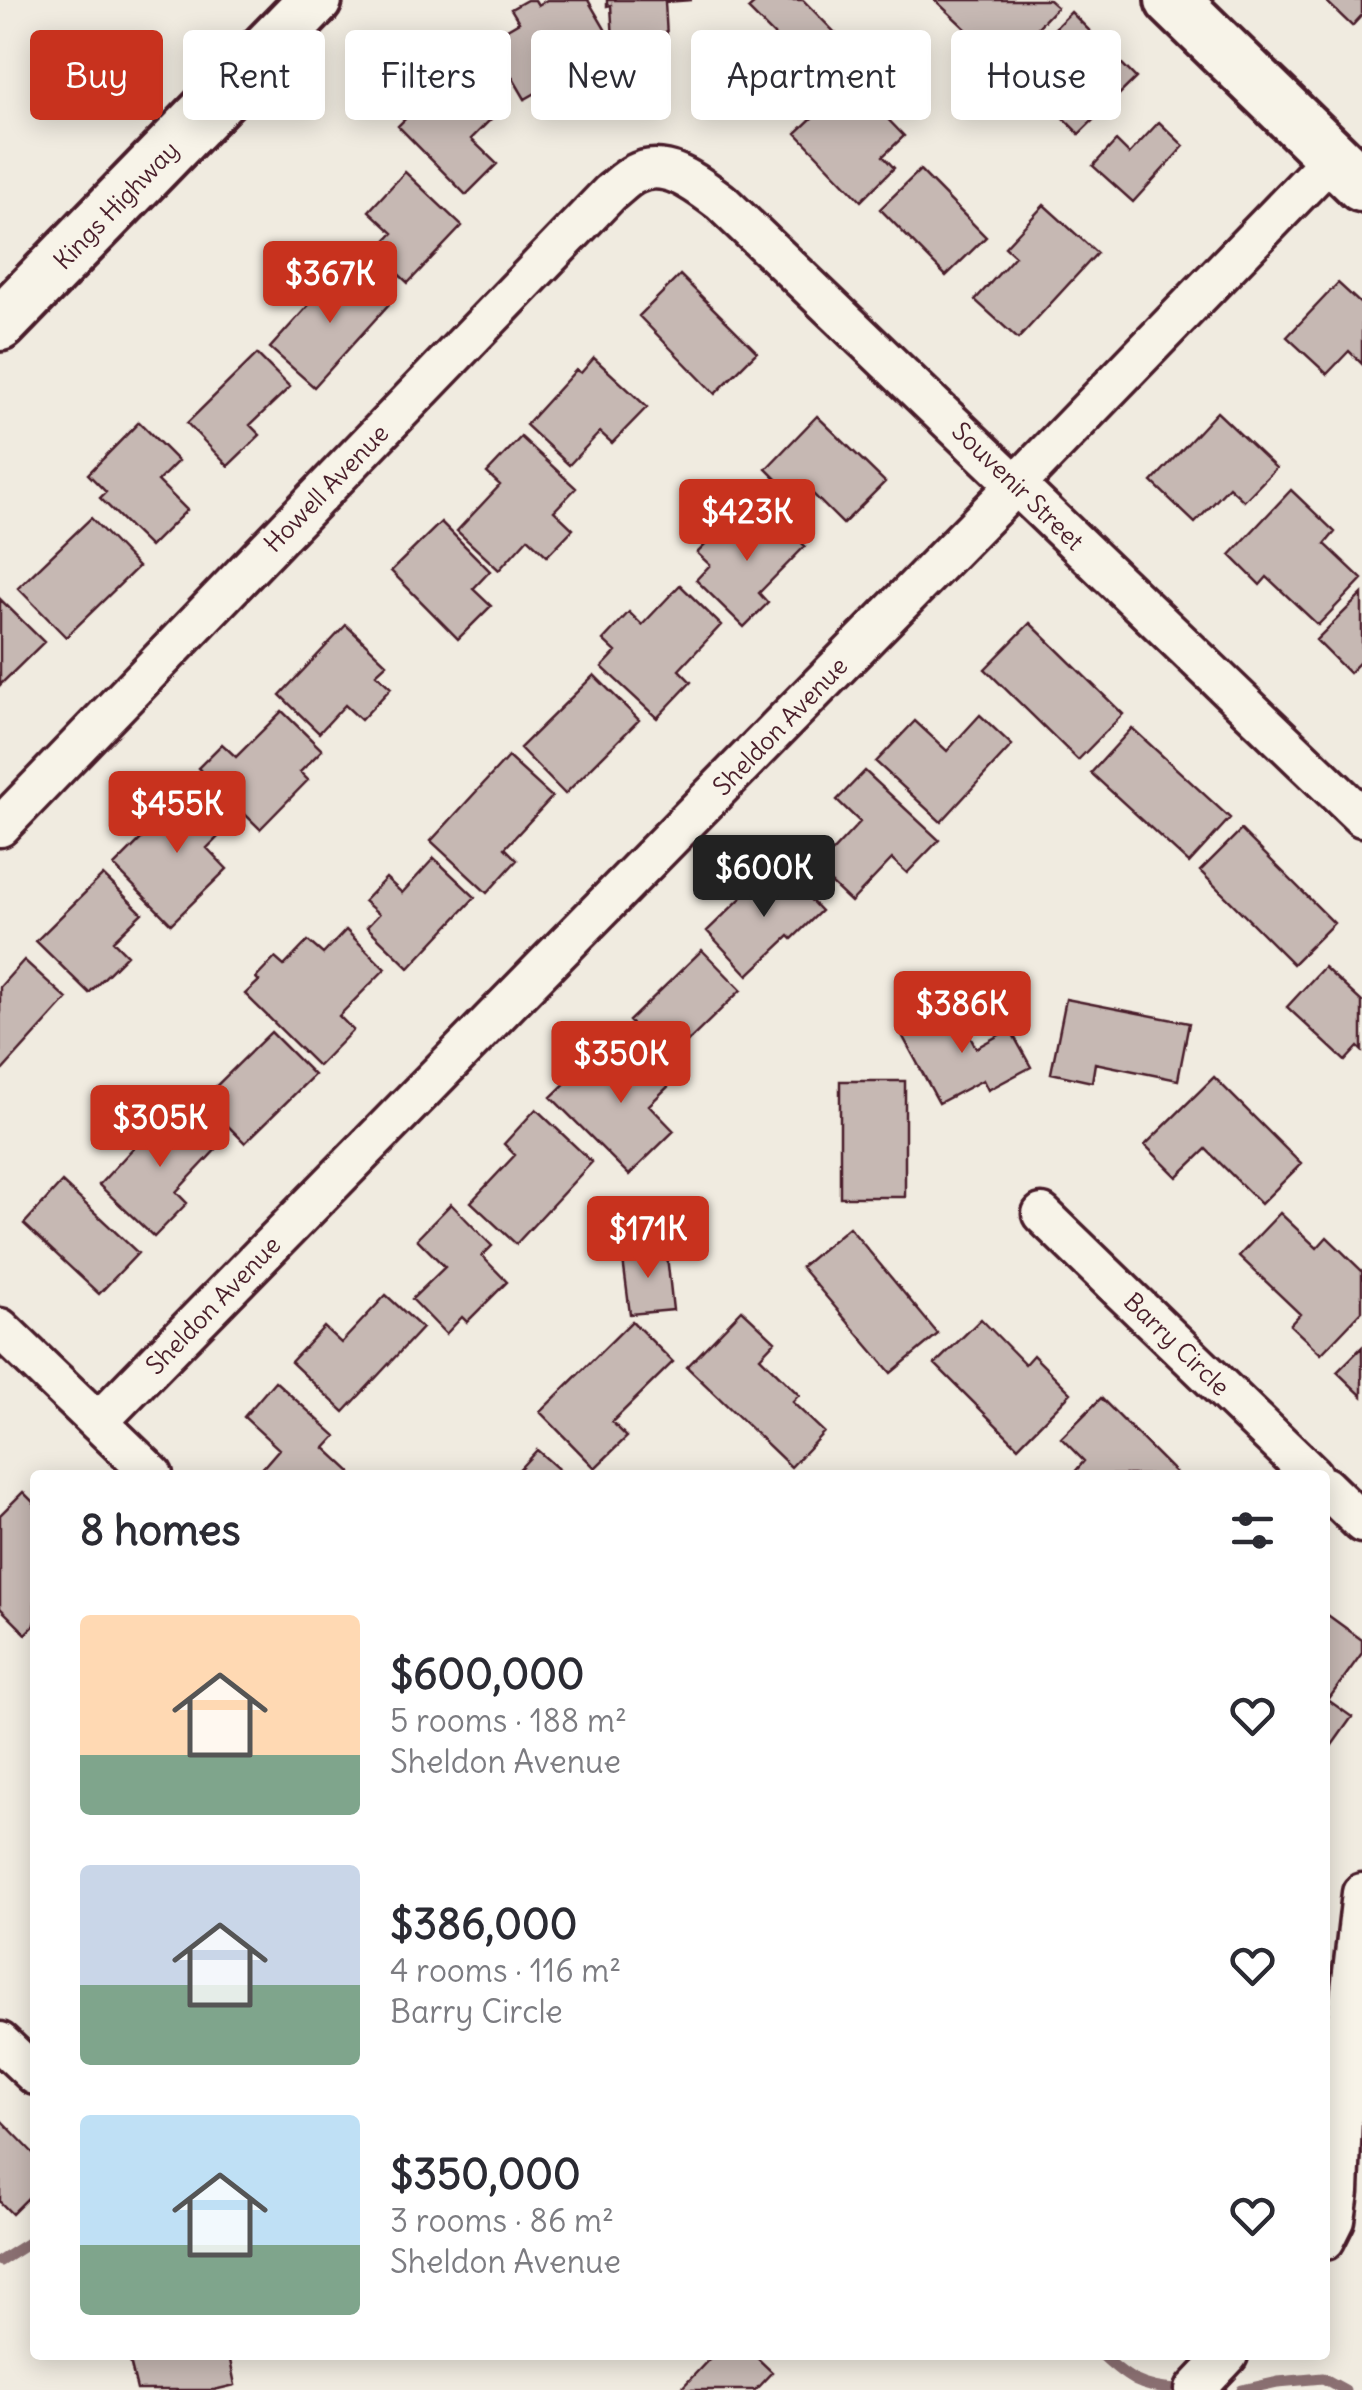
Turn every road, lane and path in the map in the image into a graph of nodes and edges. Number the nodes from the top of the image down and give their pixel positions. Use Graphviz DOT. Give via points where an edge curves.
graph roads {
  1 [pos="315,0"];
  2 [pos="1172,0"];
  3 [pos="664,170"];
  4 [pos="1347,171"];
  5 [pos="0,324"];
  6 [pos="1016,485"];
  7 [pos="1362,816"];
  8 [pos="0,827"];
  9 [pos="1042,1214"];
  10 [pos="0,1328"];
  11 [pos="99,1421"];
  12 [pos="148,1470"];
  13 [pos="1307,1470"];
  14 [pos="1330,1492"];
  15 [pos="1362,1523"];
  16 [pos="1362,1893"];
  17 [pos="0,2042"];
  18 [pos="1335,2042"];
  19 [pos="30,2070"];
  20 [pos="1330,2230"];
  1 -- 5 [label="street, Kings Highway"];
  2 -- 4 [label="street"];
  3 -- 6 [label="street, Souvenir Street" via="722,202"];
  3 -- 8 [label="street, Howell Avenue" via="638,172 610,193"];
  4 -- 6 [label="street, Sheldon Avenue"];
  6 -- 7 [label="street, Souvenir Street"];
  6 -- 11 [label="street, Sheldon Avenue"];
  9 -- 13 [label="street, Barry Circle"];
  10 -- 11 [label="street"];
  11 -- 12 [label="street"];
  14 -- 15 [label="street"];
  16 -- 18 [label="street"];
  17 -- 19 [label="street"];
  18 -- 20 [label="street" via="1339,2192"];
}
